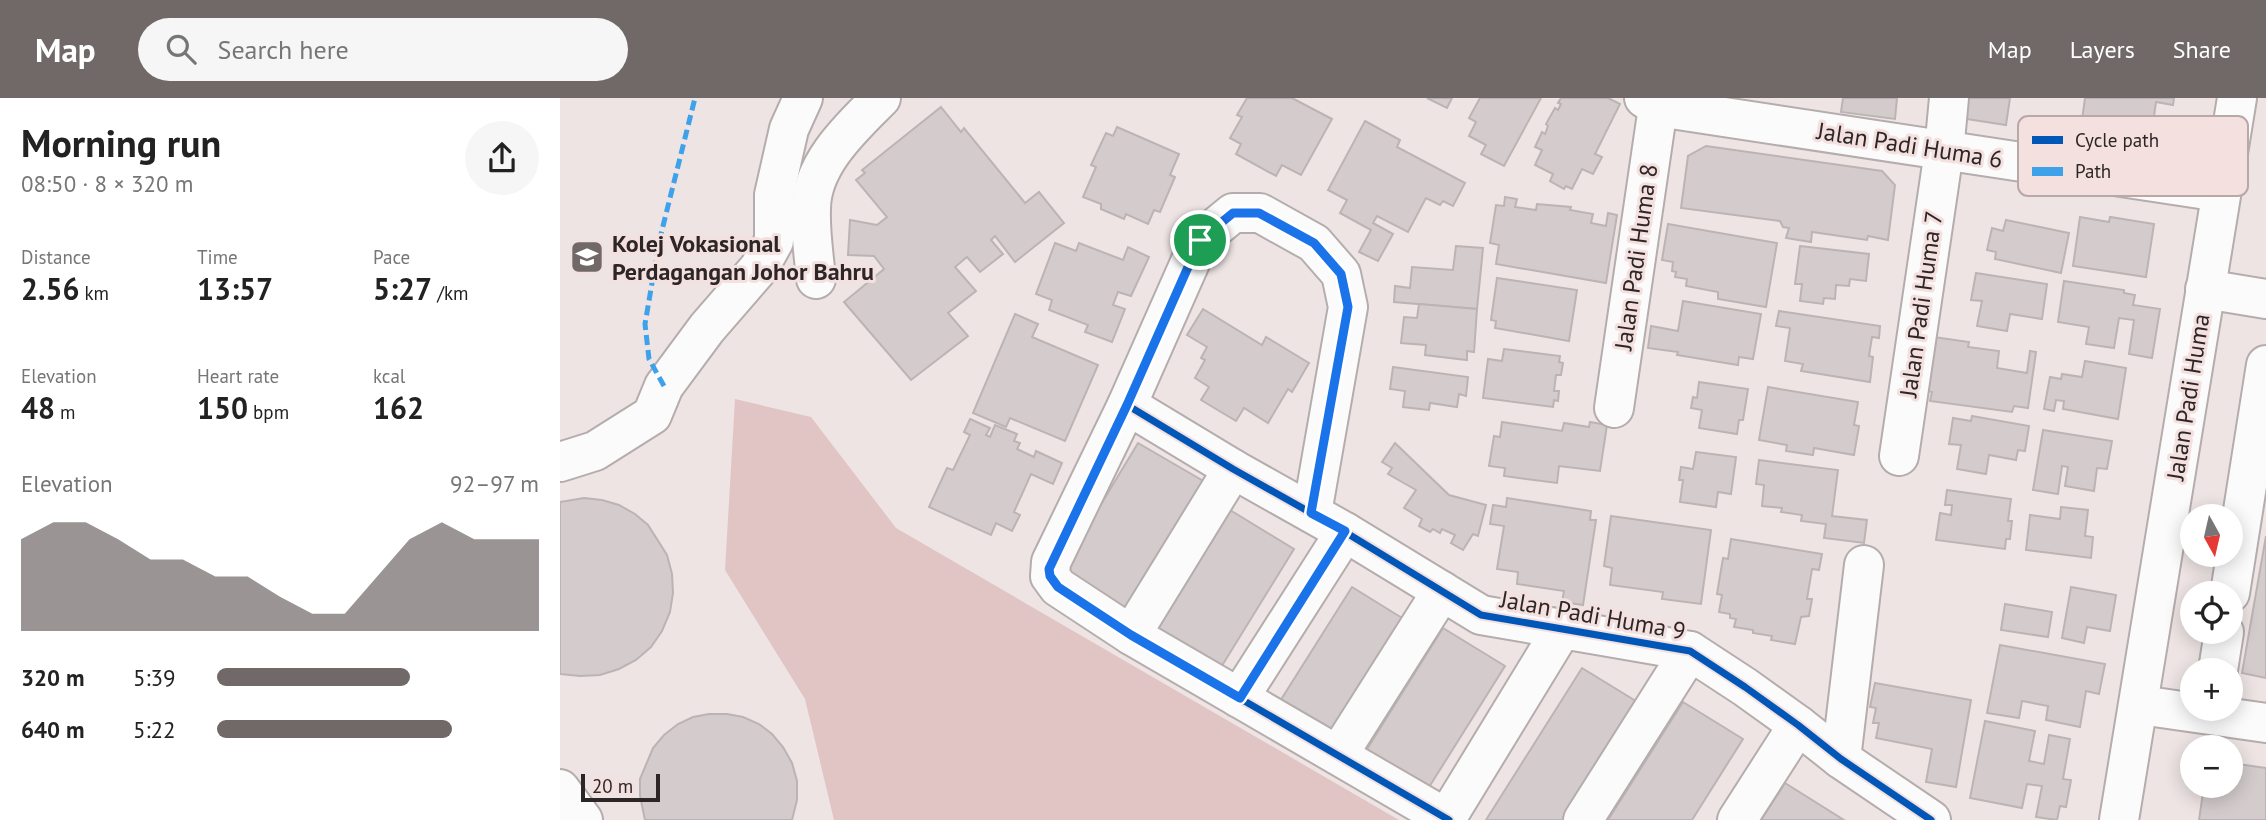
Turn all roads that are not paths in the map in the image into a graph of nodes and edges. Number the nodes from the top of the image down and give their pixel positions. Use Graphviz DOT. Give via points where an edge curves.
graph roads {
  1 [pos="803,98"];
  2 [pos="1948,98"];
  3 [pos="2237,98"];
  4 [pos="871,101"];
  5 [pos="1651,102"];
  6 [pos="2234,116"];
  7 [pos="1944,151"];
  8 [pos="2018,162"];
  9 [pos="2219,196"];
  10 [pos="816,279"];
  11 [pos="2205,289"];
  12 [pos="2266,299"];
  13 [pos="2266,365"];
  14 [pos="1127,405"];
  15 [pos="1614,408"];
  16 [pos="1899,456"];
  17 [pos="560,462"];
  18 [pos="1233,469"];
  19 [pos="1311,513"];
  20 [pos="1345,531"];
  21 [pos="1864,565"];
  22 [pos="2232,581"];
  23 [pos="1442,591"];
  24 [pos="1562,629"];
  25 [pos="1131,635"];
  26 [pos="1690,651"];
  27 [pos="1240,698"];
  28 [pos="2140,705"];
  29 [pos="2180,709"];
  30 [pos="2243,718"];
  31 [pos="2266,723"];
  32 [pos="1798,725"];
  33 [pos="1338,755"];
  34 [pos="1841,759"];
  35 [pos="560,789"];
  36 [pos="1447,819"];
  37 [pos="583,820"];
  38 [pos="1583,820"];
  39 [pos="1737,820"];
  40 [pos="1930,820"];
  41 [pos="2119,820"];
  1 -- 17 [label="street" via="789,129 774,195 774,241 759,268 664,386 652,415 595,451"];
  2 -- 7 [label="street, Jalan Padi Huma 7"];
  3 -- 6 [label="street, Jalan Padi Huma"];
  4 -- 10 [label="street" via="826,160 816,183 810,207"];
  5 -- 7 [label="street, Jalan Padi Huma 6"];
  5 -- 15 [label="street, Jalan Padi Huma 8"];
  7 -- 8 [label="street, Jalan Padi Huma 6"];
  7 -- 16 [label="street, Jalan Padi Huma 7"];
  9 -- 11 [label="street, Jalan Padi Huma"];
  11 -- 12 [label="street"];
  11 -- 28 [label="street, Jalan Padi Huma"];
  13 -- 22 [label="street"];
  14 -- 18 [label="street, Jalan Padi Huma 9"];
  14 -- 19 [label="street" via="1200,240 1233,213 1259,213 1314,243 1341,274 1348,307"];
  14 -- 25 [label="street" via="1049,569 1058,587"];
  18 -- 19 [label="street, Jalan Padi Huma 9"];
  18 -- 25 [label="street"];
  19 -- 20 [label="street, Jalan Padi Huma 9"];
  20 -- 23 [label="street, Jalan Padi Huma 9"];
  20 -- 27 [label="street"];
  21 -- 34 [label="street"];
  23 -- 24 [label="street, Jalan Padi Huma 9" via="1481,615"];
  23 -- 33 [label="street"];
  24 -- 26 [label="street, Jalan Padi Huma 9"];
  24 -- 36 [label="street"];
  25 -- 27 [label="street"];
  26 -- 32 [label="street, Jalan Padi Huma 9"];
  26 -- 38 [label="street"];
  27 -- 33 [label="street"];
  28 -- 29 [label="street"];
  28 -- 41 [label="street, Jalan Padi Huma"];
  30 -- 31 [label="street"];
  32 -- 34 [label="street, Jalan Padi Huma 9"];
  32 -- 39 [label="street"];
  33 -- 36 [label="street"];
  34 -- 40 [label="street, Jalan Padi Huma 9"];
  35 -- 37 [label="street"];
}
